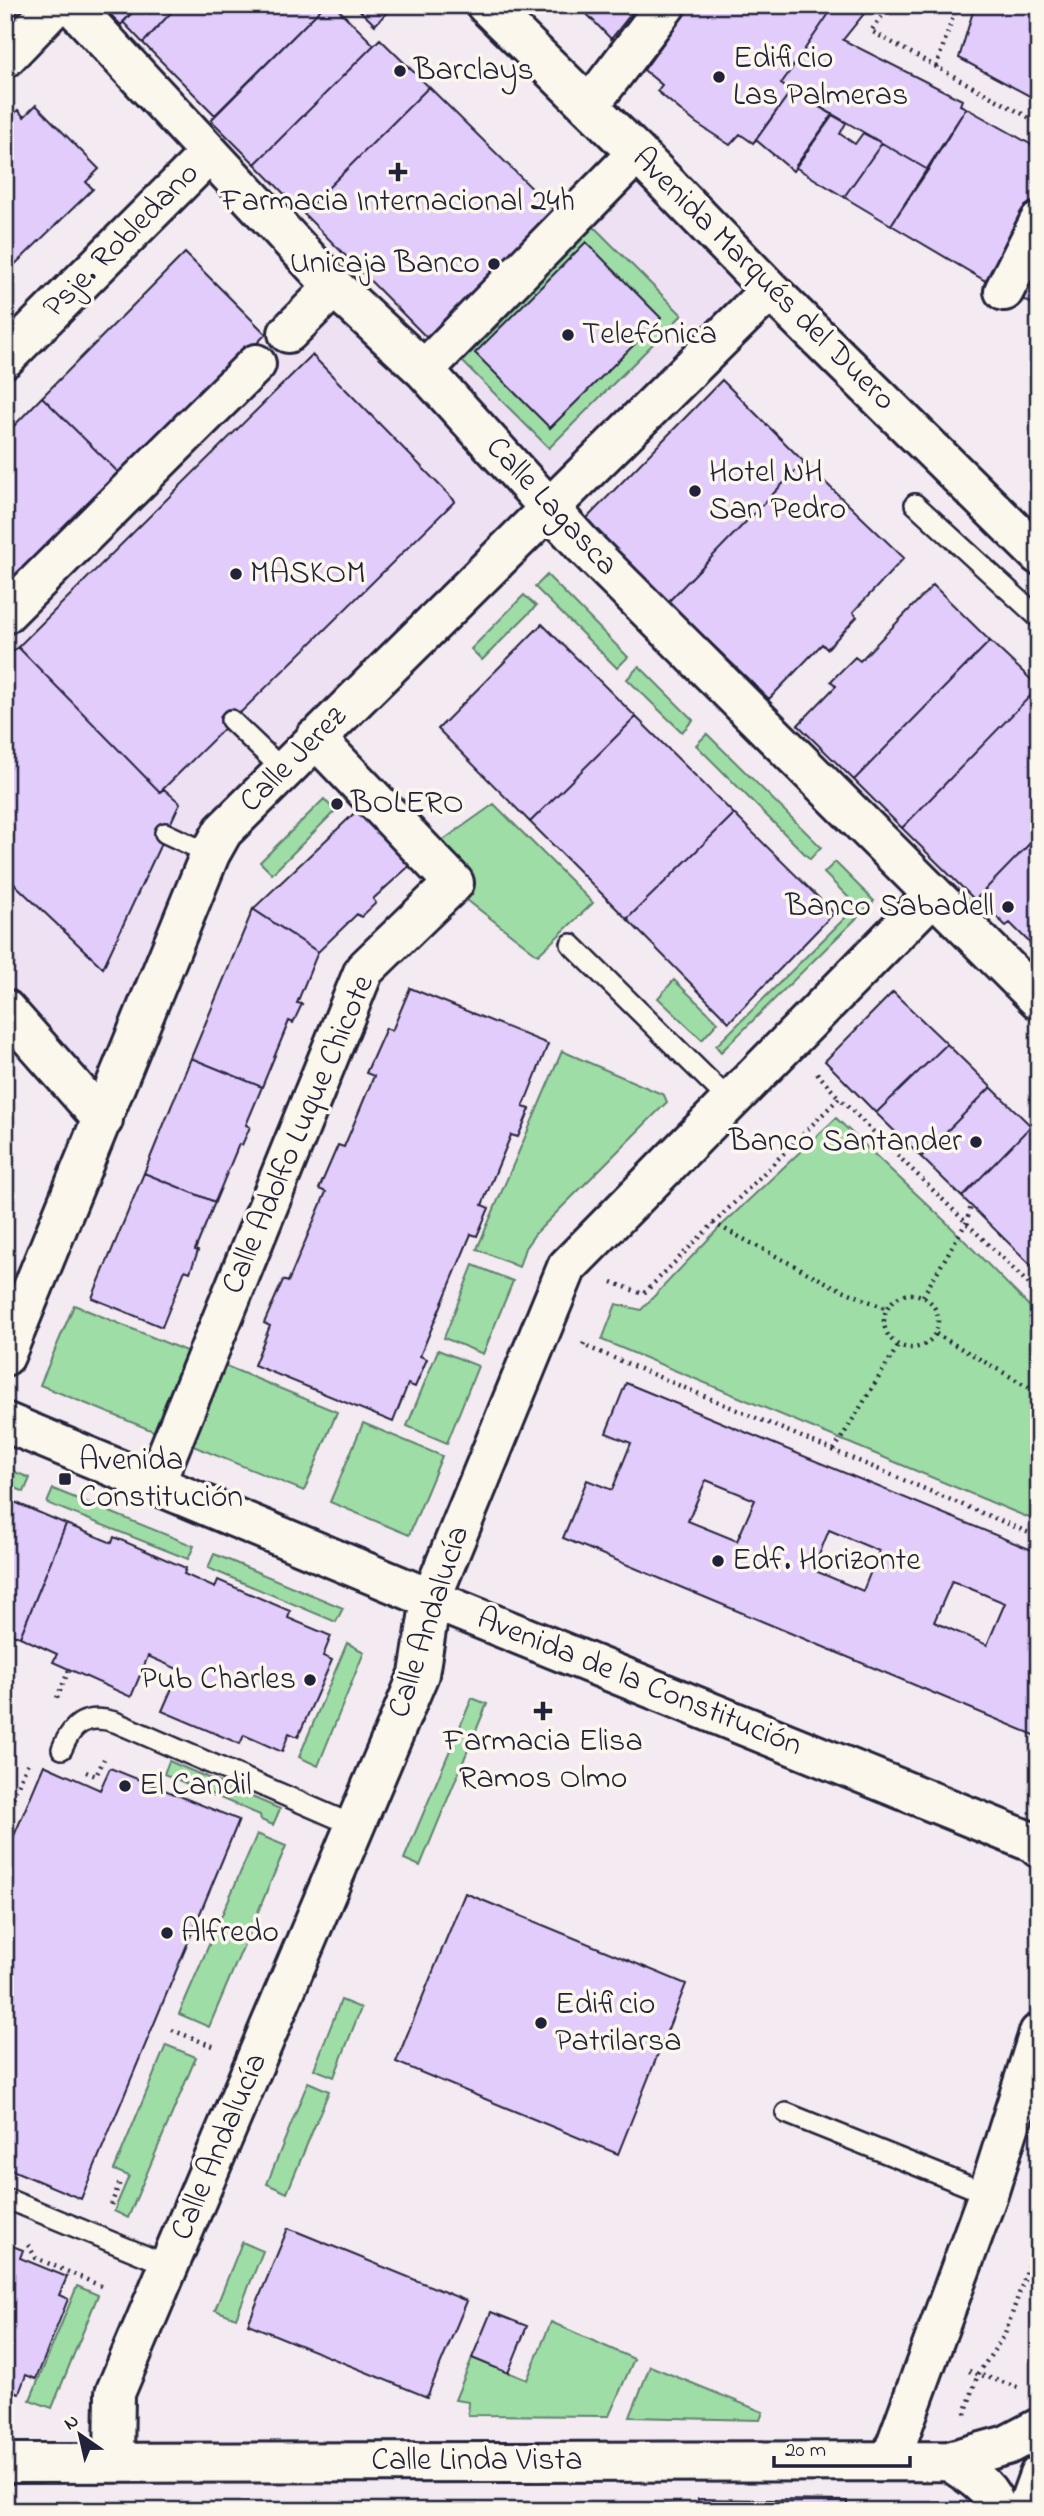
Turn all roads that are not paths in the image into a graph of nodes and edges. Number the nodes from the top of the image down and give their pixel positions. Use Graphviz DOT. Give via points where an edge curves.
graph roads {
  1 [pos="56,5"];
  2 [pos="72,5"];
  3 [pos="486,5"];
  4 [pos="666,5"];
  5 [pos="5,58"];
  6 [pos="589,106"];
  7 [pos="637,153"];
  8 [pos="209,154"];
  9 [pos="1039,222"];
  10 [pos="334,287"];
  11 [pos="770,290"];
  12 [pos="1004,291"];
  13 [pos="288,333"];
  14 [pos="5,358"];
  15 [pos="256,364"];
  16 [pos="424,370"];
  17 [pos="915,504"];
  18 [pos="550,508"];
  19 [pos="1039,555"];
  20 [pos="5,614"];
  21 [pos="1039,618"];
  22 [pos="231,720"];
  23 [pos="315,738"];
  24 [pos="283,770"];
  25 [pos="165,833"];
  26 [pos="210,854"];
  27 [pos="933,895"];
  28 [pos="571,944"];
  29 [pos="1039,1000"];
  30 [pos="5,1009"];
  31 [pos="730,1101"];
  32 [pos="103,1120"];
  33 [pos="5,1356"];
  34 [pos="5,1422"];
  35 [pos="155,1484"];
  36 [pos="431,1599"];
  37 [pos="62,1749"];
  38 [pos="355,1826"];
  39 [pos="1039,1848"];
  40 [pos="1039,2033"];
  41 [pos="786,2113"];
  42 [pos="988,2194"];
  43 [pos="5,2198"];
  44 [pos="170,2266"];
  45 [pos="1039,2428"];
  46 [pos="114,2461"];
  47 [pos="890,2461"];
  48 [pos="948,2461"];
  49 [pos="5,2463"];
  50 [pos="1039,2475"];
  51 [pos="997,2511"];
  52 [pos="1026,2511"];
  1 -- 5 [label="street"];
  2 -- 8 [label="street, Calle Lagasca"];
  3 -- 6 [label="street, Avenida Marqués del Duero"];
  4 -- 6 [label="street"];
  6 -- 7 [label="street, Avenida Marqués del Duero"];
  7 -- 11 [label="street, Avenida Marqués del Duero"];
  7 -- 16 [label="street"];
  8 -- 10 [label="street, Calle Lagasca"];
  8 -- 14 [label="street, Psje. Robledano"];
  9 -- 12 [label="street"];
  10 -- 13 [label="street"];
  10 -- 16 [label="street, Calle Lagasca"];
  11 -- 18 [label="street, Calle Jerez"];
  11 -- 19 [label="street, Avenida Marqués del Duero"];
  15 -- 20 [label="street"];
  16 -- 18 [label="street, Calle Lagasca"];
  17 -- 21 [label="lane"];
  18 -- 23 [label="street, Calle Jerez"];
  18 -- 27 [label="street, Calle Lagasca"];
  22 -- 24 [label="lane"];
  23 -- 24 [label="street, Calle Jerez"];
  23 -- 35 [label="street, Calle Adolfo Luque Chicote" via="454,883 365,970"];
  24 -- 26 [label="street, Calle Jerez" via="223,831"];
  25 -- 26 [label="lane"];
  26 -- 32 [label="street, Calle Jerez"];
  27 -- 29 [label="street, Calle Lagasca"];
  27 -- 31 [label="street, Calle Andalucía"];
  28 -- 31 [label="lane"];
  30 -- 32 [label="street"];
  31 -- 36 [label="street, Calle Andalucía" via="567,1266"];
  32 -- 33 [label="street, Calle Jerez"];
  34 -- 35 [label="street, Avenida de la Constitución"];
  35 -- 36 [label="street, Avenida de la Constitución"];
  36 -- 38 [label="street, Calle Andalucía" via="419,1674"];
  36 -- 39 [label="street, Avenida de la Constitución"];
  37 -- 38 [label="lane" via="68,1733 78,1725 102,1718"];
  38 -- 44 [label="street, Calle Andalucía"];
  40 -- 42 [label="street"];
  41 -- 42 [label="lane"];
  42 -- 47 [label="street"];
  43 -- 44 [label="lane"];
  44 -- 46 [label="street, Calle Andalucía" via="115,2393"];
  45 -- 48 [label="street, Calle Linda Vista" via="1007,2445"];
  46 -- 47 [label="street, Calle Linda Vista"];
  46 -- 49 [label="street, Calle Linda Vista"];
  47 -- 48 [label="street, Calle Linda Vista"];
  48 -- 51 [label="street" via="988,2491"];
  50 -- 52 [label="street"];
}
